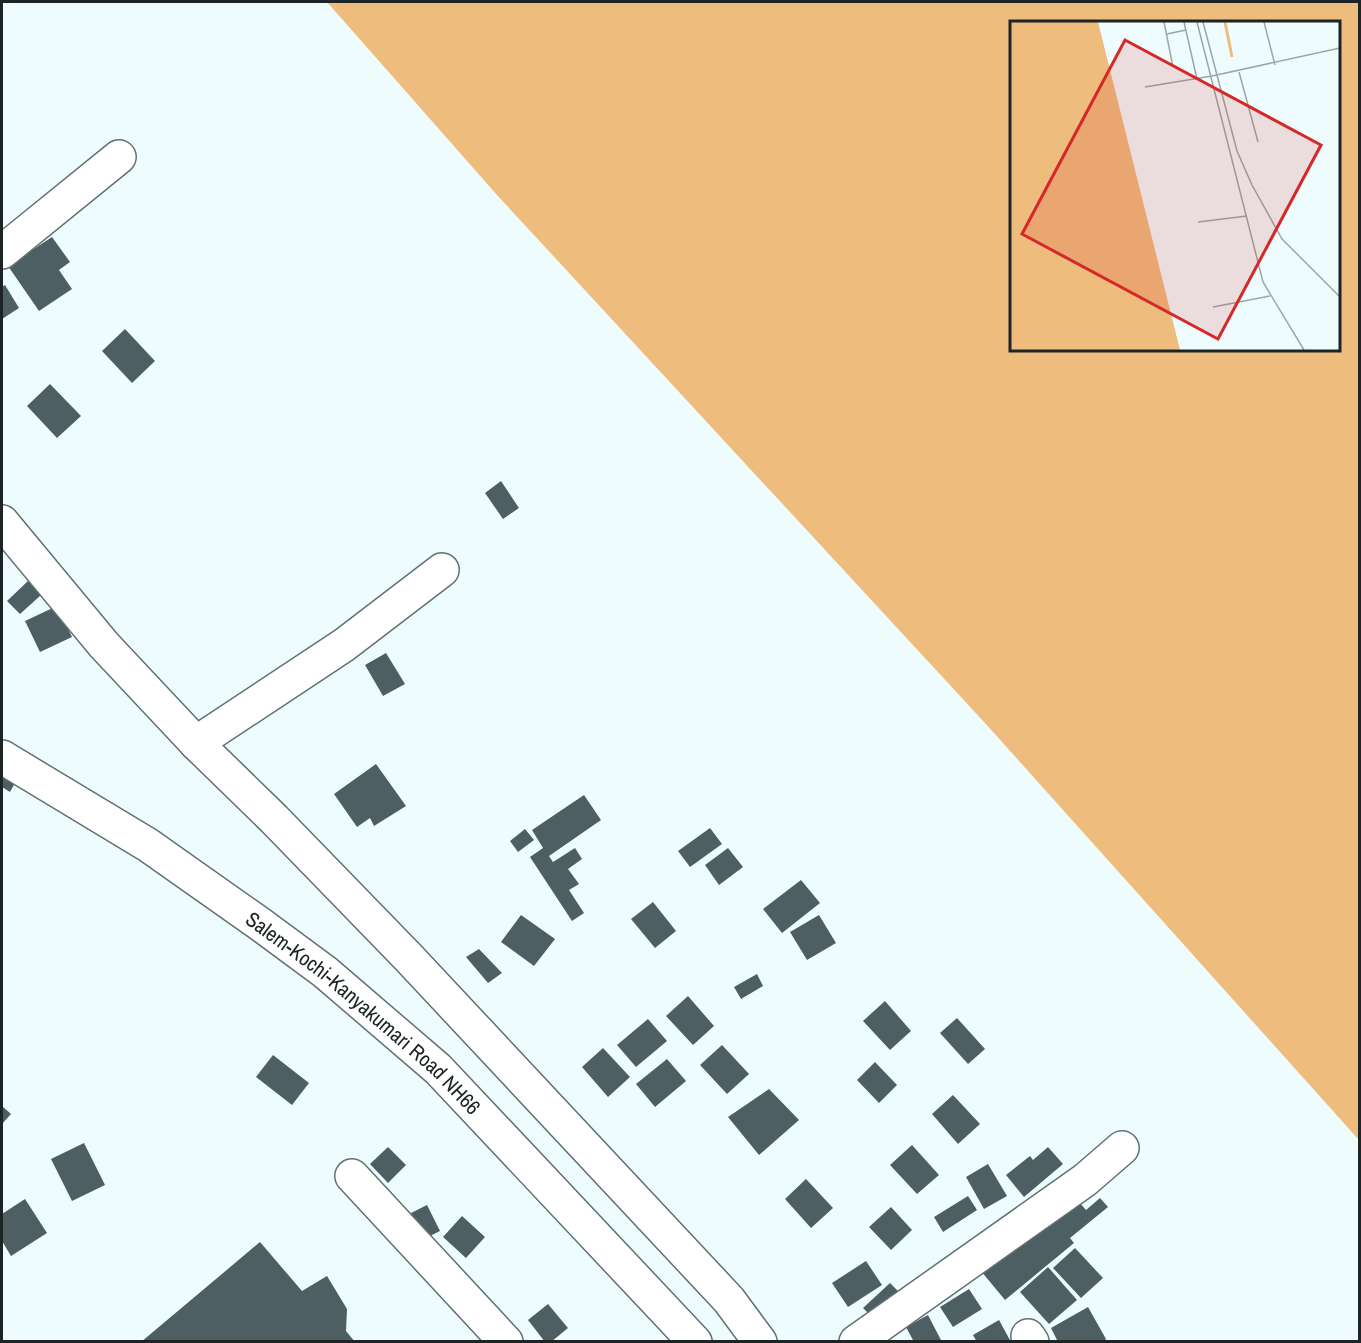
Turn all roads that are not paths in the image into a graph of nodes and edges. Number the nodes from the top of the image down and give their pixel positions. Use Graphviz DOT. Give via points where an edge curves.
graph roads {
  1 [pos="119,157"];
  2 [pos="2,252"];
  3 [pos="2,522"];
  4 [pos="442,570"];
  5 [pos="196,743"];
  6 [pos="2,757"];
  7 [pos="1122,1148"];
  8 [pos="352,1176"];
  9 [pos="687,1333"];
  10 [pos="506,1341"];
  11 [pos="760,1341"];
  12 [pos="858,1341"];
  1 -- 2 [label="main road"];
  3 -- 5 [label="main road" via="104,645"];
  4 -- 5 [label="main road" via="344,645"];
  5 -- 11 [label="main road" via="409,958 729,1300"];
  6 -- 9 [label="main road, Salem-Kochi-Kanyakumari Road NH66" via="148,845 325,972 438,1069"];
  7 -- 12 [label="main road" via="1085,1180"];
  8 -- 10 [label="main road"];
}
